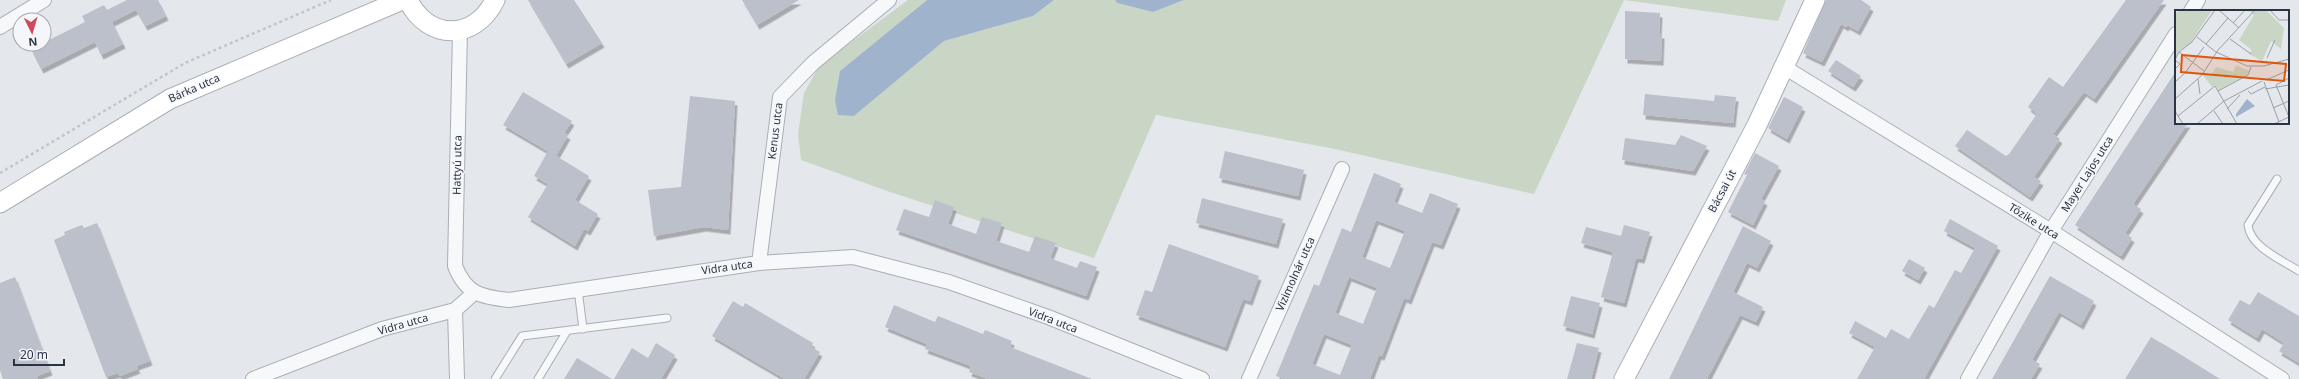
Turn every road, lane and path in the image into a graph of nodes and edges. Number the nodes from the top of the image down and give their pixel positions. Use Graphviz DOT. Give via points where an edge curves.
graph roads {
  1 [pos="44,0"];
  2 [pos="402,0"];
  3 [pos="408,0"];
  4 [pos="495,0"];
  5 [pos="889,0"];
  6 [pos="1816,0"];
  7 [pos="2198,0"];
  8 [pos="2192,10"];
  9 [pos="0,27"];
  10 [pos="460,31"];
  11 [pos="2175,36"];
  12 [pos="1784,67"];
  13 [pos="1342,169"];
  14 [pos="2277,179"];
  15 [pos="0,203"];
  16 [pos="2051,231"];
  17 [pos="759,263"];
  18 [pos="2299,271"];
  19 [pos="578,289"];
  20 [pos="474,293"];
  21 [pos="455,310"];
  22 [pos="667,318"];
  23 [pos="584,329"];
  24 [pos="568,330"];
  25 [pos="253,379"];
  26 [pos="457,379"];
  27 [pos="495,379"];
  28 [pos="538,379"];
  29 [pos="1202,379"];
  30 [pos="1249,379"];
  31 [pos="1624,379"];
  32 [pos="1968,379"];
  33 [pos="2282,379"];
  1 -- 9 [label="street"];
  2 -- 15 [label="street, Bárka utca" via="170,98"];
  3 -- 10 [label="street" via="424,23 438,29"];
  4 -- 10 [label="street" via="490,11 480,22"];
  5 -- 17 [label="street, Kenus utca" via="813,63 780,98"];
  6 -- 12 [label="street, Bácsai út"];
  7 -- 8 [label="street"];
  10 -- 20 [label="street, Hattyú utca" via="455,266 460,280"];
  11 -- 16 [label="street, Mayer Lajos utca"];
  12 -- 16 [label="street, Tőzike utca"];
  12 -- 31 [label="street, Bácsai út" via="1757,125"];
  13 -- 30 [label="street, Vizimolnár utca"];
  14 -- 18 [label="lane" via="2248,225 2248,233 2270,253"];
  16 -- 32 [label="street, Mayer Lajos utca"];
  16 -- 33 [label="street, Tőzike utca"];
  17 -- 19 [label="street, Vidra utca"];
  17 -- 29 [label="street, Vidra utca" via="853,257 949,282 1048,317"];
  19 -- 20 [label="street, Vidra utca" via="509,300 487,298"];
  19 -- 23 [label="lane"];
  20 -- 21 [label="street, Vidra utca"];
  21 -- 25 [label="street, Vidra utca" via="382,329"];
  21 -- 26 [label="street"];
  22 -- 23 [label="lane"];
  23 -- 24 [label="lane"];
  24 -- 27 [label="lane" via="522,336"];
  24 -- 28 [label="lane"];
}
